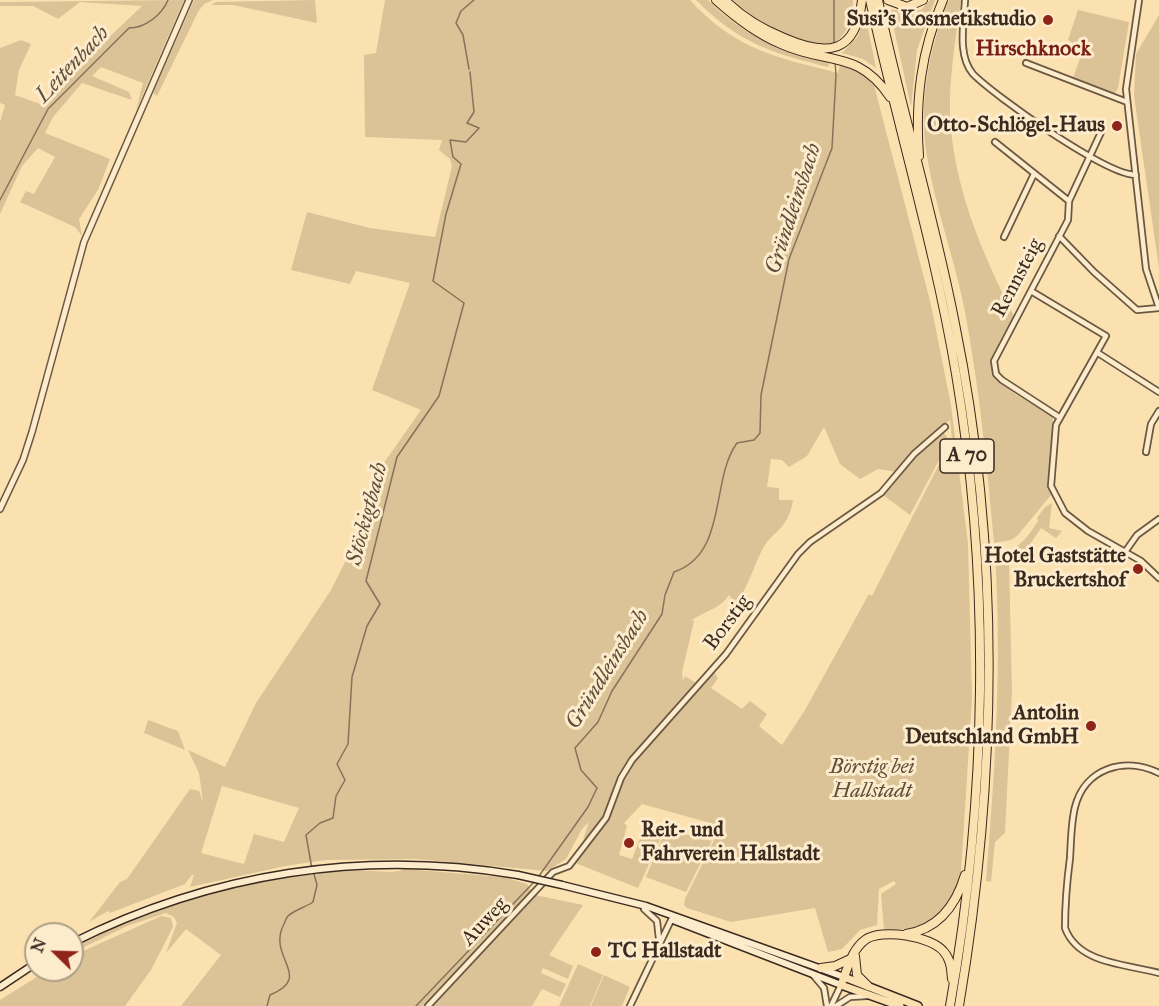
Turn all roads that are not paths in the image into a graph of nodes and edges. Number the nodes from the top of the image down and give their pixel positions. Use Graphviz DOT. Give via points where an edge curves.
graph roads {
  1 [pos="716,0"];
  2 [pos="725,0"];
  3 [pos="862,0"];
  4 [pos="870,0"];
  5 [pos="878,0"];
  6 [pos="888,0"];
  7 [pos="923,0"];
  8 [pos="943,0"];
  9 [pos="965,0"];
  10 [pos="1139,0"];
  11 [pos="188,2"];
  12 [pos="828,54"];
  13 [pos="1026,63"];
  14 [pos="1127,102"];
  15 [pos="894,103"];
  16 [pos="1103,128"];
  17 [pos="995,142"];
  18 [pos="1091,156"];
  19 [pos="1035,174"];
  20 [pos="921,175"];
  21 [pos="1136,175"];
  22 [pos="1069,201"];
  23 [pos="1059,236"];
  24 [pos="1004,237"];
  25 [pos="1031,291"];
  26 [pos="1159,308"];
  27 [pos="1098,353"];
  28 [pos="1159,392"];
  29 [pos="1159,411"];
  30 [pos="1059,417"];
  31 [pos="945,427"];
  32 [pos="1146,452"];
  33 [pos="0,508"];
  34 [pos="1158,519"];
  35 [pos="1125,552"];
  36 [pos="1159,578"];
  37 [pos="1159,773"];
  38 [pos="972,854"];
  39 [pos="569,866"];
  40 [pos="576,888"];
  41 [pos="644,909"];
  42 [pos="672,917"];
  43 [pos="898,935"];
  44 [pos="84,938"];
  45 [pos="659,943"];
  46 [pos="853,955"];
  47 [pos="821,968"];
  48 [pos="24,971"];
  49 [pos="811,973"];
  50 [pos="1159,973"];
  51 [pos="842,981"];
  52 [pos="868,986"];
  53 [pos="0,987"];
  54 [pos="868,995"];
  55 [pos="951,1004"];
  56 [pos="428,1006"];
  57 [pos="630,1006"];
  58 [pos="829,1006"];
  59 [pos="836,1006"];
  60 [pos="900,1006"];
  61 [pos="918,1006"];
  62 [pos="959,1006"];
  1 -- 12 [label="highway" via="765,36 793,49"];
  2 -- 12 [label="highway" via="774,34"];
  3 -- 12 [label="highway" via="854,32"];
  4 -- 15 [label="highway, A 70"];
  5 -- 20 [label="highway, A 70"];
  6 -- 7 [label="highway" via="907,7"];
  8 -- 20 [label="highway" via="927,43 919,81"];
  9 -- 18 [label="street" via="963,46 970,72 1041,125"];
  10 -- 14 [label="street" via="1126,74"];
  11 -- 33 [label="street" via="84,242 32,432"];
  12 -- 15 [label="highway" via="873,74"];
  13 -- 14 [label="street"];
  14 -- 21 [label="street"];
  15 -- 38 [label="highway, A 70" via="948,330 969,469 981,639"];
  16 -- 18 [label="street, Rennsteig"];
  17 -- 19 [label="street"];
  18 -- 21 [label="street" via="1115,171"];
  18 -- 22 [label="street, Rennsteig"];
  19 -- 22 [label="street"];
  19 -- 24 [label="street"];
  20 -- 62 [label="highway, A 70" via="964,372 987,578 989,689 983,822"];
  21 -- 26 [label="street" via="1146,269"];
  22 -- 23 [label="street, Rennsteig" via="1068,220"];
  23 -- 25 [label="street, Rennsteig"];
  23 -- 26 [label="street" via="1137,310"];
  25 -- 27 [label="street" via="1103,332 1106,339"];
  25 -- 30 [label="street, Rennsteig" via="997,354 994,368 1002,380"];
  27 -- 28 [label="street"];
  27 -- 30 [label="street"];
  29 -- 32 [label="street" via="1151,424"];
  30 -- 35 [label="street" via="1051,481 1055,498 1065,513 1088,531"];
  31 -- 39 [label="street, Borstig" via="914,454 881,494 798,554 726,654 632,760 606,818"];
  34 -- 35 [label="street" via="1137,535"];
  35 -- 36 [label="street"];
  37 -- 50 [label="street" via="1137,764 1124,764 1101,772 1083,789 1074,810 1065,916 1068,937 1081,951"];
  38 -- 43 [label="highway" via="959,893 944,915 920,931"];
  38 -- 55 [label="highway, A 70"];
  39 -- 56 [label="street, Auweg" via="553,872"];
  40 -- 41 [label="main road"];
  40 -- 42 [label="main road"];
  40 -- 44 [label="main road, bridge" via="518,875 419,864 326,867 237,882 168,902"];
  41 -- 42 [label="main road"];
  41 -- 45 [label="street" via="657,921"];
  42 -- 45 [label="street"];
  42 -- 47 [label="main road"];
  42 -- 49 [label="main road"];
  43 -- 46 [label="highway" via="868,938"];
  43 -- 55 [label="highway" via="927,939 944,951 951,968"];
  45 -- 57 [label="street"];
  46 -- 47 [label="highway" via="839,965"];
  46 -- 51 [label="highway"];
  46 -- 52 [label="highway" via="857,975"];
  47 -- 51 [label="main road"];
  48 -- 53 [label="main road"];
  49 -- 51 [label="main road"];
  49 -- 58 [label="street" via="824,988"];
  51 -- 52 [label="main road"];
  51 -- 54 [label="main road"];
  51 -- 58 [label="street"];
  52 -- 61 [label="main road"];
  54 -- 59 [label="street" via="850,997"];
  54 -- 60 [label="main road"];
}
